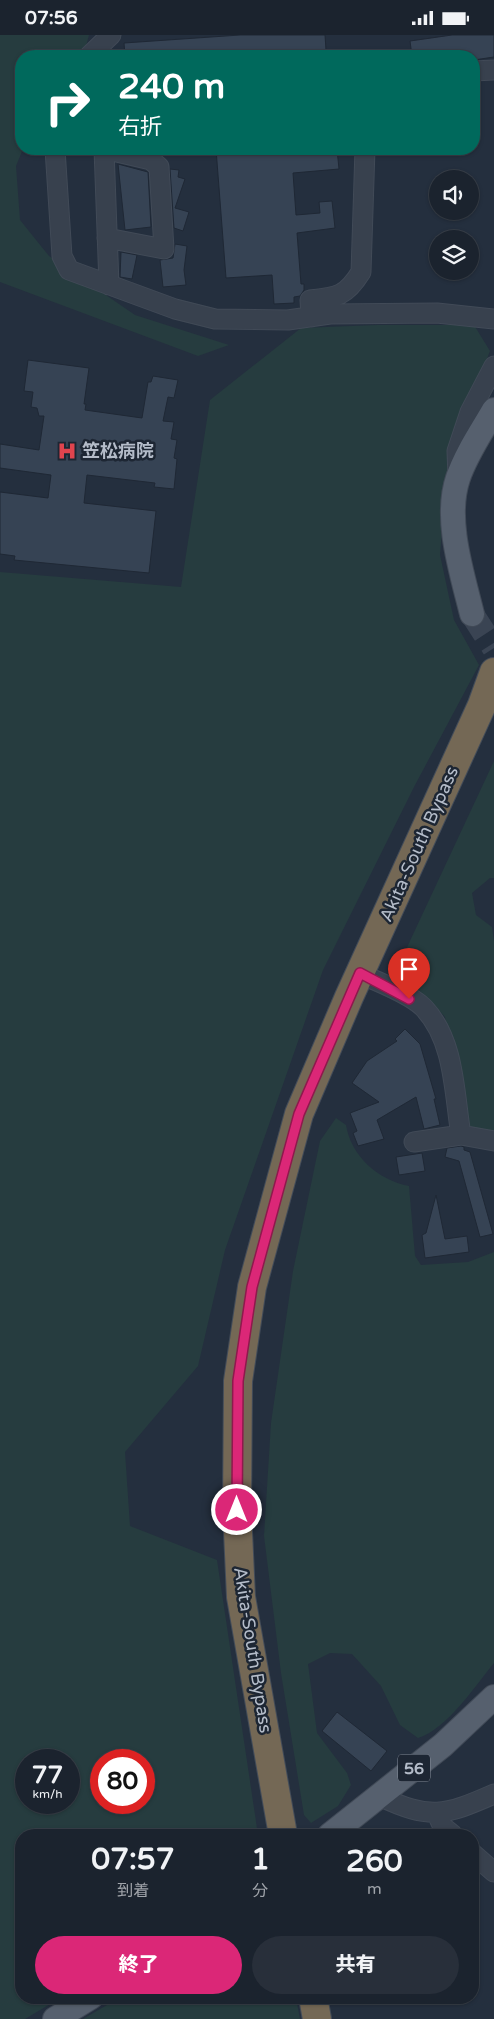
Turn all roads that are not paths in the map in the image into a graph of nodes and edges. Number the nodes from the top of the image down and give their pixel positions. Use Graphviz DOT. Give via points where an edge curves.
graph roads {
  1 [pos="110,35"];
  2 [pos="95,50"];
  3 [pos="494,69"];
  4 [pos="480,70"];
  5 [pos="55,155"];
  6 [pos="104,155"];
  7 [pos="130,155"];
  8 [pos="365,155"];
  9 [pos="107,238"];
  10 [pos="109,285"];
  11 [pos="311,317"];
  12 [pos="494,319"];
  13 [pos="494,366"];
  14 [pos="494,410"];
  15 [pos="458,478"];
  16 [pos="472,614"];
  17 [pos="494,672"];
  18 [pos="488,695"];
  19 [pos="360,973"];
  20 [pos="460,1135"];
  21 [pos="494,1141"];
  22 [pos="414,1142"];
  23 [pos="494,1697"];
  24 [pos="494,1795"];
  25 [pos="379,1796"];
  26 [pos="437,1814"];
  27 [pos="281,1829"];
  28 [pos="338,1829"];
  29 [pos="445,1829"];
  30 [pos="479,1859"];
  31 [pos="494,1872"];
  32 [pos="80,2004"];
  33 [pos="315,2004"];
  34 [pos="55,2019"];
  35 [pos="318,2019"];
  1 -- 2 [label="street"];
  3 -- 4 [label="street"];
  5 -- 10 [label="street" via="62,256 69,270"];
  6 -- 9 [label="street"];
  7 -- 9 [label="street" via="151,160 159,167 164,249"];
  8 -- 11 [label="street" via="361,272 350,289 331,297 310,300"];
  9 -- 10 [label="street"];
  10 -- 11 [label="street" via="175,309 215,319 288,320"];
  11 -- 12 [label="street" via="437,313"];
  13 -- 15 [label="street" via="470,412 457,451"];
  14 -- 15 [label="main road"];
  15 -- 16 [label="main road" via="452,517"];
  17 -- 18 [label="highway, Akita-South Bypass"];
  18 -- 19 [label="highway, Akita-South Bypass"];
  19 -- 20 [label="street" via="423,1007 438,1026 449,1053"];
  19 -- 27 [label="highway, Akita-South Bypass" via="299,1114 252,1287 238,1381 237,1510 241,1597"];
  20 -- 21 [label="street"];
  20 -- 22 [label="street"];
  23 -- 25 [label="main road, 56" via="444,1745"];
  24 -- 26 [label="street" via="461,1809"];
  25 -- 26 [label="street" via="421,1813"];
  25 -- 28 [label="main road, 56"];
  26 -- 29 [label="street"];
  30 -- 31 [label="street"];
  32 -- 34 [label="main road"];
  33 -- 35 [label="highway"];
}
